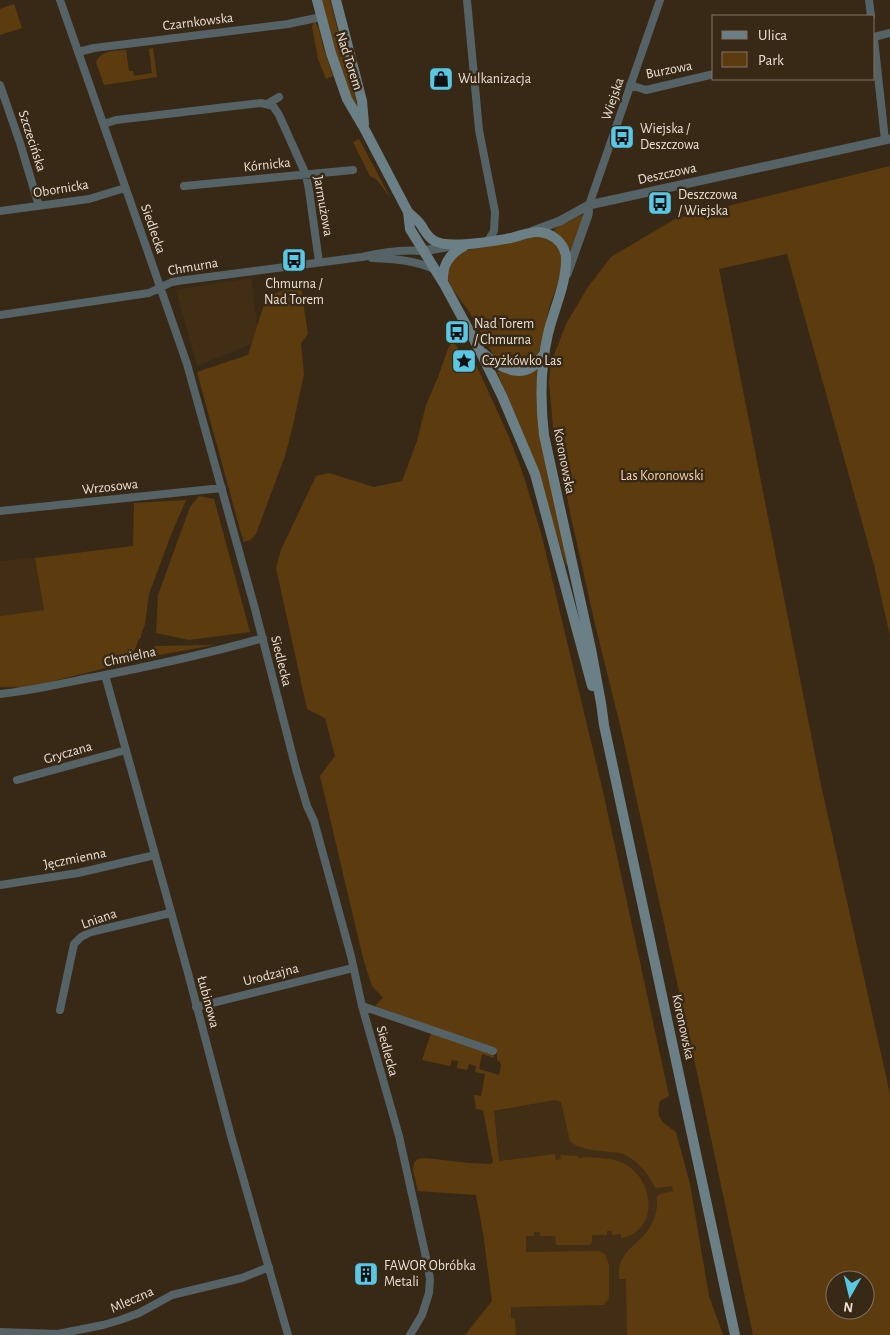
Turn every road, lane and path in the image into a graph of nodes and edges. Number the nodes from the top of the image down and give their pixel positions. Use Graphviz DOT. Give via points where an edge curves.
graph roads {
  1 [pos="60,0"];
  2 [pos="317,0"];
  3 [pos="336,0"];
  4 [pos="467,0"];
  5 [pos="660,0"];
  6 [pos="870,0"];
  7 [pos="871,15"];
  8 [pos="321,17"];
  9 [pos="890,33"];
  10 [pos="875,38"];
  11 [pos="875,45"];
  12 [pos="78,52"];
  13 [pos="712,74"];
  14 [pos="0,85"];
  15 [pos="630,85"];
  16 [pos="279,98"];
  17 [pos="268,104"];
  18 [pos="104,124"];
  19 [pos="364,128"];
  20 [pos="888,139"];
  21 [pos="353,170"];
  22 [pos="306,175"];
  23 [pos="184,186"];
  24 [pos="125,188"];
  25 [pos="589,205"];
  26 [pos="39,206"];
  27 [pos="0,211"];
  28 [pos="408,212"];
  29 [pos="532,232"];
  30 [pos="488,241"];
  31 [pos="467,244"];
  32 [pos="454,246"];
  33 [pos="423,251"];
  34 [pos="362,257"];
  35 [pos="320,262"];
  36 [pos="434,269"];
  37 [pos="564,279"];
  38 [pos="444,284"];
  39 [pos="161,287"];
  40 [pos="0,315"];
  41 [pos="479,349"];
  42 [pos="543,355"];
  43 [pos="222,488"];
  44 [pos="0,511"];
  45 [pos="263,638"];
  46 [pos="105,675"];
  47 [pos="0,694"];
  48 [pos="604,725"];
  49 [pos="126,750"];
  50 [pos="17,780"];
  51 [pos="155,855"];
  52 [pos="0,885"];
  53 [pos="170,912"];
  54 [pos="353,968"];
  55 [pos="362,1006"];
  56 [pos="196,1007"];
  57 [pos="60,1010"];
  58 [pos="493,1051"];
  59 [pos="269,1267"];
  60 [pos="0,1332"];
  61 [pos="288,1335"];
  62 [pos="410,1335"];
  63 [pos="735,1335"];
  1 -- 12 [label="street, Siedlecka"];
  2 -- 8 [label="main road, Nad Torem"];
  3 -- 19 [label="main road, Nad Torem" via="362,101"];
  4 -- 30 [label="street" via="479,130 495,218 494,230"];
  5 -- 15 [label="street, Wiejska"];
  6 -- 7 [label="street"];
  8 -- 12 [label="street, Czarnkowska"];
  8 -- 19 [label="main road, Nad Torem" via="347,99"];
  9 -- 10 [label="street"];
  11 -- 20 [label="street"];
  12 -- 18 [label="street, Siedlecka"];
  13 -- 15 [label="street, Burzowa" via="646,90"];
  14 -- 26 [label="street, Szczecińska"];
  15 -- 25 [label="street, Wiejska"];
  16 -- 17 [label="street"];
  17 -- 18 [label="street" via="116,120"];
  17 -- 22 [label="street, Jarmużowa" via="279,115"];
  18 -- 24 [label="street, Siedlecka"];
  19 -- 28 [label="main road, Nad Torem"];
  20 -- 25 [label="street, Deszczowa"];
  21 -- 22 [label="street, Kórnicka"];
  22 -- 23 [label="street, Kórnicka"];
  22 -- 35 [label="street, Jarmużowa"];
  24 -- 26 [label="street, Obornicka" via="90,199"];
  24 -- 39 [label="street, Siedlecka"];
  25 -- 29 [label="street, Deszczowa"];
  25 -- 37 [label="street, Koronowska"];
  26 -- 27 [label="street, Obornicka"];
  28 -- 32 [label="main road, Nad Torem" via="433,240"];
  28 -- 33 [label="main road, Nad Torem" via="410,229"];
  29 -- 30 [label="main road, Deszczowa"];
  29 -- 37 [label="main road" via="547,234 562,246 566,255"];
  30 -- 31 [label="main road, Deszczowa"];
  31 -- 32 [label="main road, Deszczowa"];
  31 -- 38 [label="main road" via="446,262"];
  32 -- 33 [label="street, Chmurna"];
  33 -- 34 [label="street, Chmurna" via="404,250"];
  33 -- 36 [label="main road, Koronowska"];
  34 -- 35 [label="street, Chmurna"];
  34 -- 36 [label="street, Chmurna" via="409,260"];
  35 -- 39 [label="street, Chmurna" via="178,281"];
  36 -- 38 [label="main road, Koronowska"];
  37 -- 42 [label="main road, Koronowska"];
  38 -- 41 [label="main road, Koronowska"];
  39 -- 40 [label="street, Chmurna" via="149,293"];
  39 -- 43 [label="street, Siedlecka" via="188,364"];
  41 -- 42 [label="main road" via="498,365 518,371 529,368"];
  41 -- 48 [label="main road, Koronowska" via="535,474"];
  42 -- 48 [label="main road, Koronowska" via="541,408 544,436 591,649"];
  43 -- 44 [label="street, Wrzosowa"];
  43 -- 45 [label="street, Siedlecka"];
  45 -- 46 [label="street, Chmielna" via="211,653"];
  45 -- 54 [label="street, Siedlecka" via="296,769 314,821"];
  46 -- 47 [label="street, Chmielna"];
  46 -- 49 [label="street, Łubinowa"];
  48 -- 63 [label="main road, Koronowska"];
  49 -- 50 [label="street, Gryczana"];
  49 -- 51 [label="street, Łubinowa"];
  51 -- 52 [label="street, Jęczmienna" via="78,873"];
  51 -- 53 [label="street, Łubinowa"];
  53 -- 56 [label="street, Łubinowa"];
  53 -- 57 [label="street, Lniana" via="104,928 74,944"];
  54 -- 55 [label="street, Siedlecka"];
  54 -- 56 [label="street, Urodzajna"];
  55 -- 58 [label="street"];
  55 -- 62 [label="street, Siedlecka" via="400,1144 430,1279 424,1310"];
  56 -- 59 [label="street, Łubinowa"];
  59 -- 60 [label="street, Mleczna" via="242,1278 172,1295 138,1313 103,1325 58,1334"];
  59 -- 61 [label="street, Łubinowa"];
}
